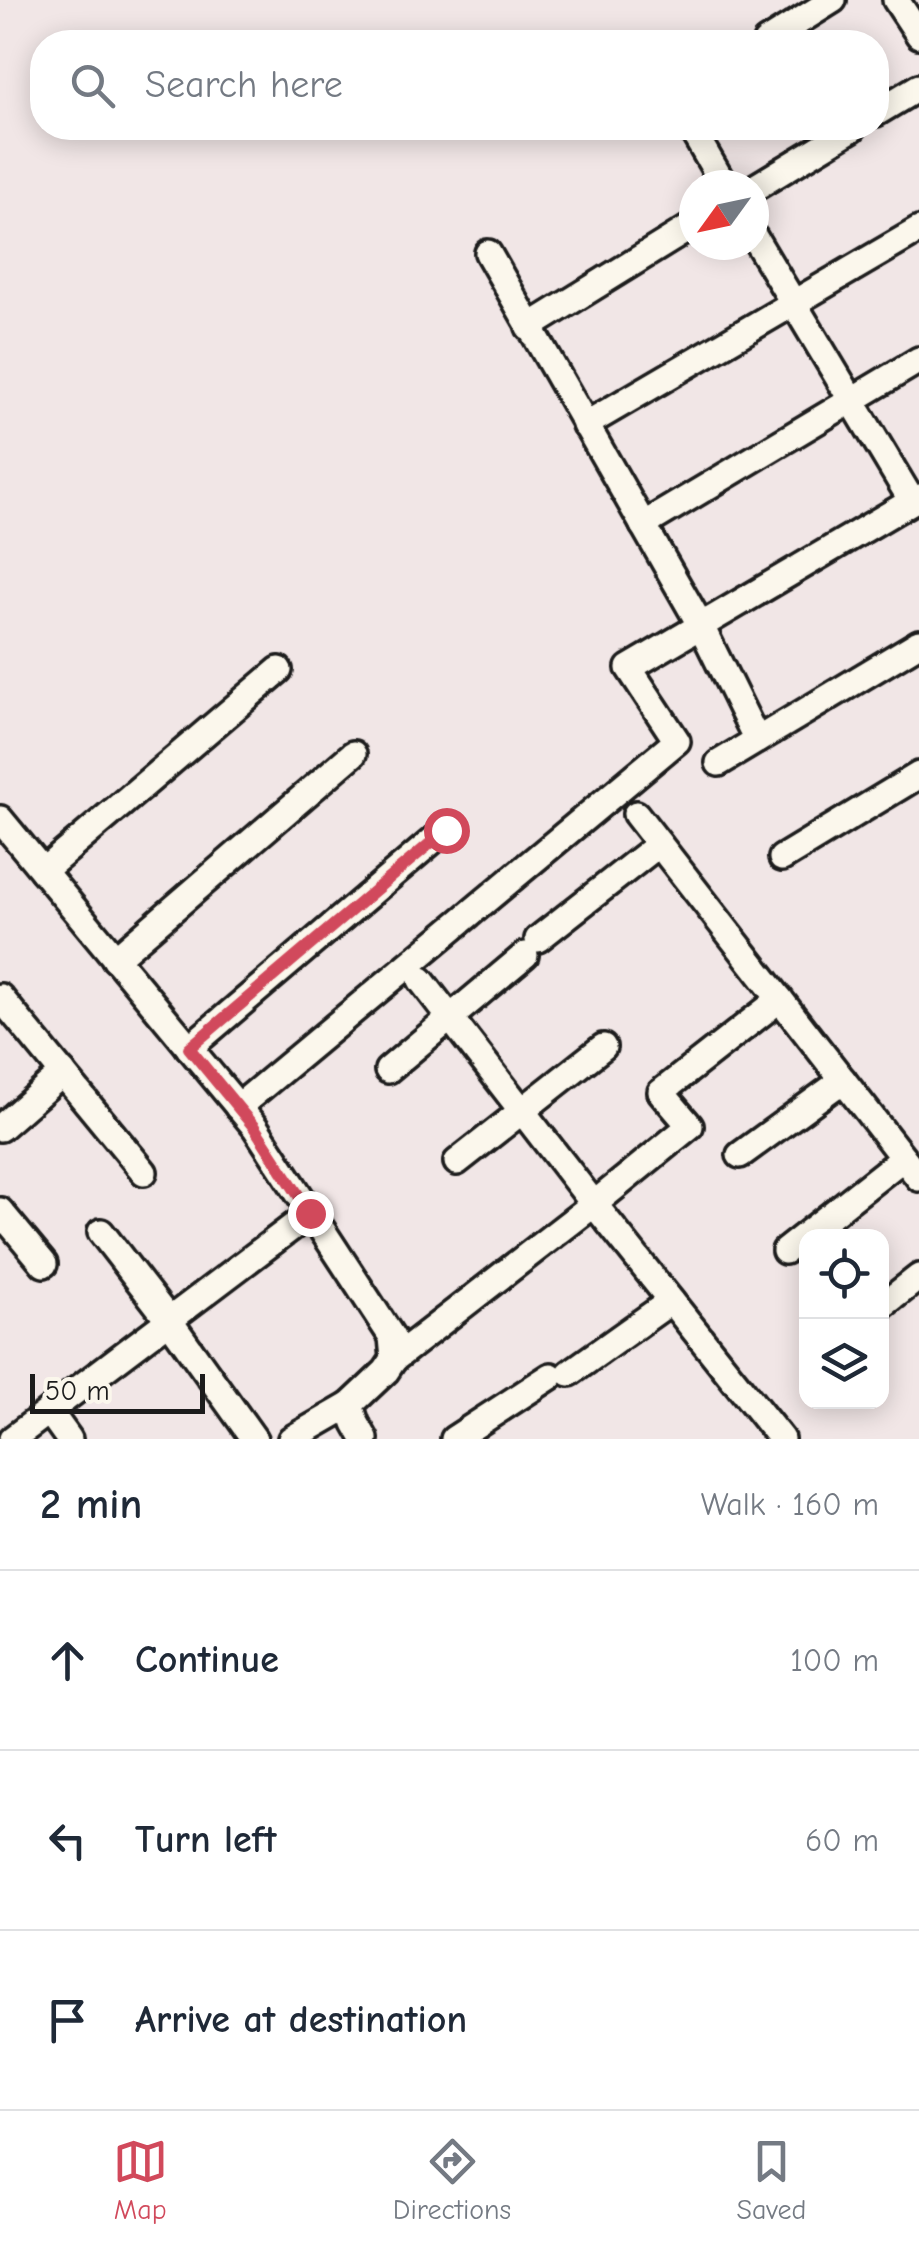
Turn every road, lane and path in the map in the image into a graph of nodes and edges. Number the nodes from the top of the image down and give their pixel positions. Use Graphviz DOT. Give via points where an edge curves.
graph roads {
  1 [pos="833,0"];
  2 [pos="896,0"];
  3 [pos="785,30"];
  4 [pos="919,35"];
  5 [pos="919,87"];
  6 [pos="889,105"];
  7 [pos="698,140"];
  8 [pos="833,140"];
  9 [pos="715,170"];
  10 [pos="769,179"];
  11 [pos="919,230"];
  12 [pos="679,234"];
  13 [pos="488,253"];
  14 [pos="767,260"];
  15 [pos="792,304"];
  16 [pos="529,327"];
  17 [pos="919,360"];
  18 [pos="851,401"];
  19 [pos="585,424"];
  20 [pos="915,499"];
  21 [pos="643,525"];
  22 [pos="700,626"];
  23 [pos="919,642"];
  24 [pos="279,670"];
  25 [pos="756,740"];
  26 [pos="353,754"];
  27 [pos="718,762"];
  28 [pos="919,775"];
  29 [pos="636,814"];
  30 [pos="0,819"];
  31 [pos="446,830"];
  32 [pos="659,844"];
  33 [pos="782,858"];
  34 [pos="42,872"];
  35 [pos="115,959"];
  36 [pos="421,980"];
  37 [pos="0,997"];
  38 [pos="780,999"];
  39 [pos="451,1019"];
  40 [pos="604,1047"];
  41 [pos="189,1048"];
  42 [pos="388,1070"];
  43 [pos="63,1073"];
  44 [pos="843,1080"];
  45 [pos="238,1107"];
  46 [pos="522,1111"];
  47 [pos="0,1128"];
  48 [pos="740,1156"];
  49 [pos="456,1162"];
  50 [pos="911,1168"];
  51 [pos="144,1172"];
  52 [pos="594,1204"];
  53 [pos="0,1212"];
  54 [pos="310,1213"];
  55 [pos="101,1232"];
  56 [pos="785,1251"];
  57 [pos="44,1264"];
  58 [pos="919,1277"];
  59 [pos="671,1301"];
  60 [pos="889,1301"];
  61 [pos="169,1320"];
  62 [pos="394,1360"];
  63 [pos="350,1405"];
  64 [pos="49,1411"];
  65 [pos="360,1437"];
  66 [pos="12,1439"];
  67 [pos="70,1439"];
  68 [pos="254,1439"];
  69 [pos="291,1439"];
  70 [pos="454,1439"];
  71 [pos="781,1439"];
  1 -- 3 [label="street"];
  2 -- 4 [label="street"];
  5 -- 6 [label="street"];
  7 -- 9 [label="street"];
  8 -- 10 [label="street"];
  11 -- 15 [label="street"];
  12 -- 16 [label="street"];
  13 -- 16 [label="street"];
  14 -- 15 [label="street"];
  15 -- 18 [label="street"];
  15 -- 19 [label="street"];
  16 -- 19 [label="street"];
  17 -- 18 [label="street"];
  18 -- 20 [label="street"];
  18 -- 21 [label="street"];
  19 -- 21 [label="street"];
  20 -- 22 [label="street"];
  21 -- 22 [label="street"];
  22 -- 25 [label="street"];
  22 -- 45 [label="street" via="629,668 677,742"];
  23 -- 25 [label="street"];
  24 -- 34 [label="street"];
  25 -- 27 [label="street"];
  26 -- 35 [label="street"];
  28 -- 33 [label="street"];
  29 -- 32 [label="street"];
  30 -- 34 [label="street"];
  31 -- 41 [label="street"];
  32 -- 38 [label="street"];
  32 -- 39 [label="street"];
  34 -- 35 [label="street"];
  35 -- 41 [label="street"];
  36 -- 39 [label="street"];
  37 -- 43 [label="street"];
  38 -- 44 [label="street"];
  38 -- 52 [label="street" via="661,1092 690,1126"];
  39 -- 42 [label="street"];
  39 -- 46 [label="street"];
  40 -- 46 [label="street"];
  41 -- 45 [label="street"];
  43 -- 47 [label="street"];
  43 -- 51 [label="street"];
  44 -- 48 [label="street"];
  44 -- 50 [label="street"];
  45 -- 54 [label="street"];
  46 -- 49 [label="street"];
  46 -- 52 [label="street"];
  50 -- 56 [label="street"];
  52 -- 59 [label="street"];
  52 -- 62 [label="street"];
  53 -- 57 [label="street"];
  54 -- 61 [label="street"];
  54 -- 62 [label="street" via="392,1336"];
  55 -- 61 [label="street"];
  58 -- 60 [label="street"];
  59 -- 70 [label="street"];
  59 -- 71 [label="street"];
  61 -- 64 [label="street"];
  61 -- 68 [label="street"];
  62 -- 63 [label="street"];
  63 -- 65 [label="street"];
  63 -- 69 [label="street"];
  64 -- 66 [label="street"];
  64 -- 67 [label="street"];
}
